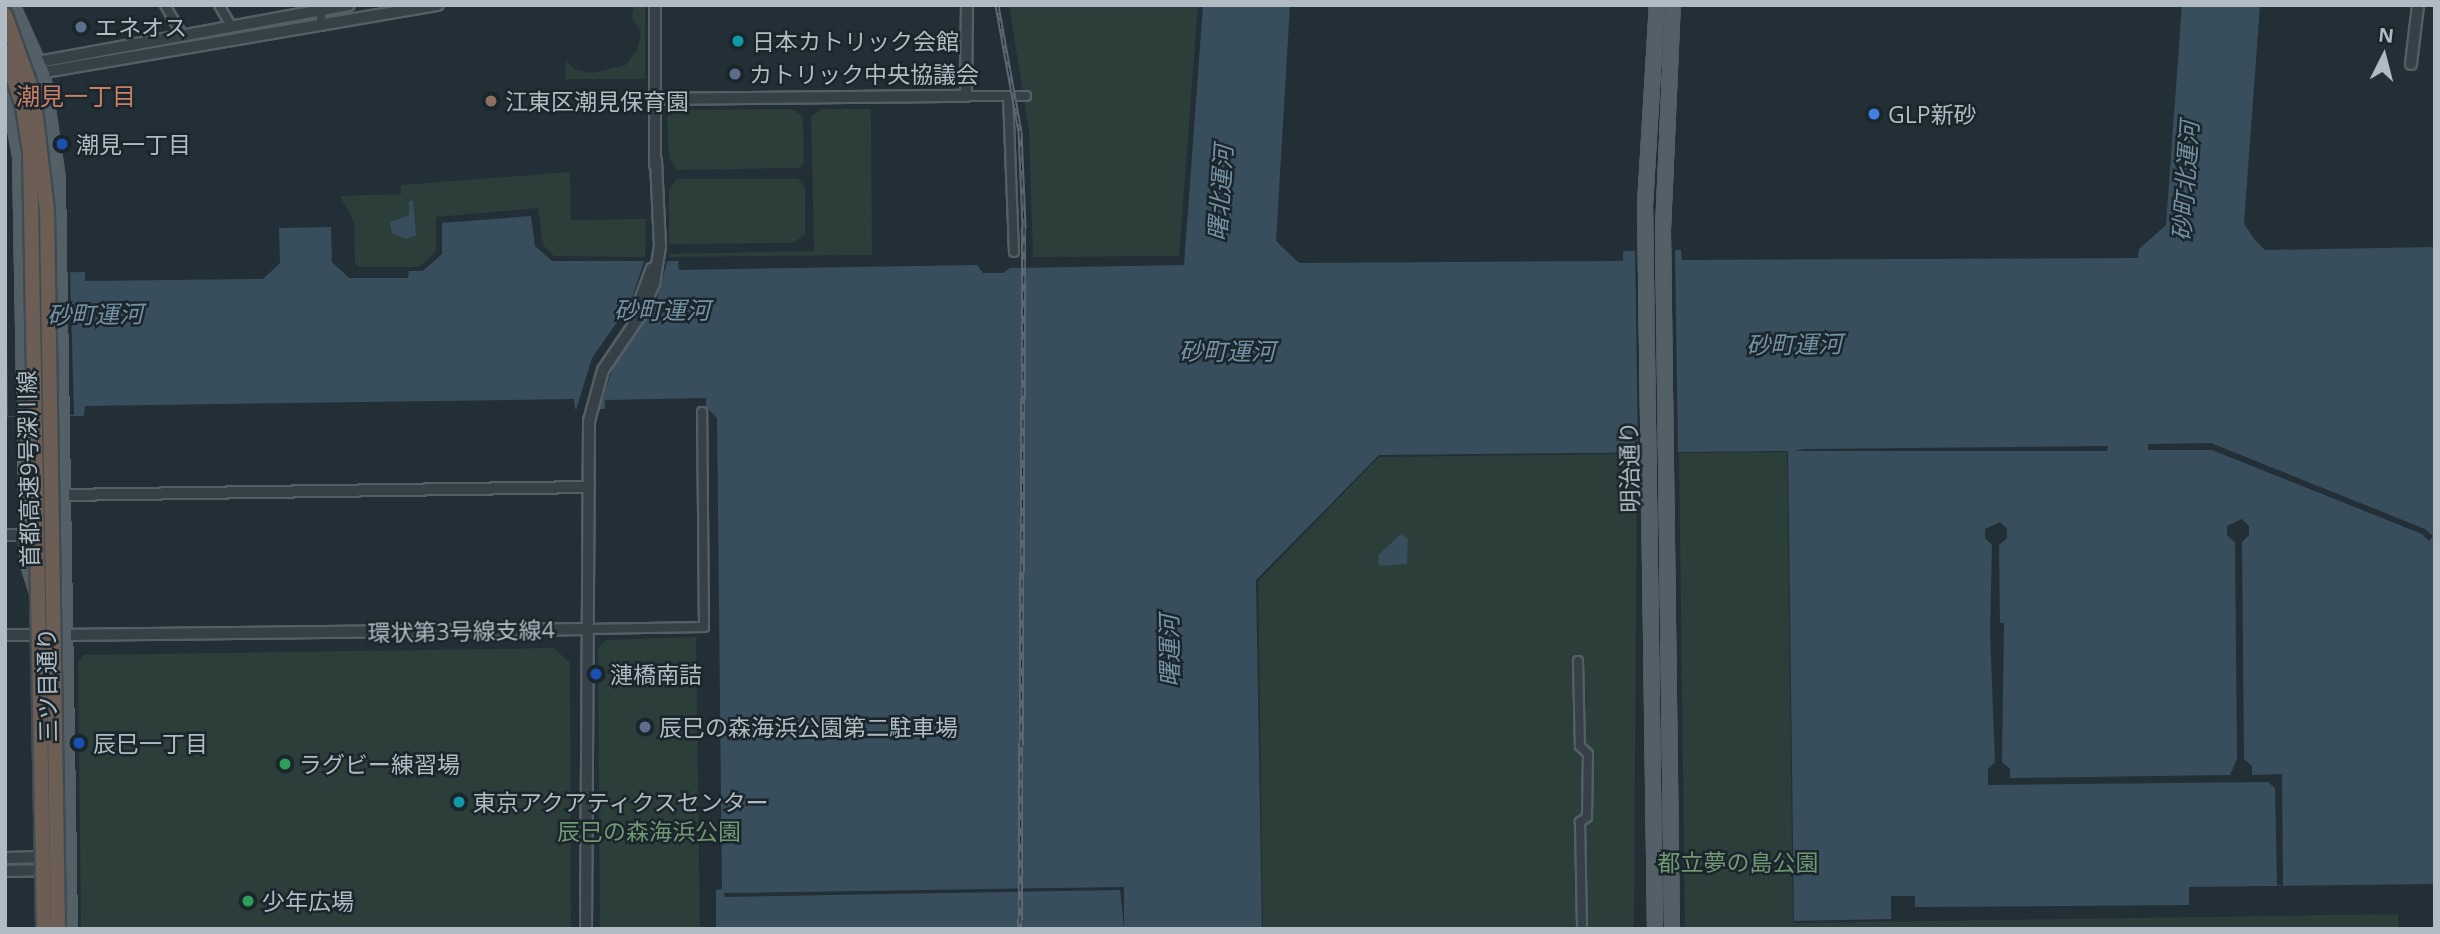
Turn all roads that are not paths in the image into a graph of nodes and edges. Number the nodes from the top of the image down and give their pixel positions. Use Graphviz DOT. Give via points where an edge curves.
graph roads {
  1 [pos="12,5"];
  2 [pos="165,5"];
  3 [pos="219,5"];
  4 [pos="349,5"];
  5 [pos="438,5"];
  6 [pos="655,5"];
  7 [pos="967,5"];
  8 [pos="1657,5"];
  9 [pos="1673,5"];
  10 [pos="2418,5"];
  11 [pos="319,8"];
  12 [pos="5,15"];
  13 [pos="323,25"];
  14 [pos="231,26"];
  15 [pos="182,34"];
  16 [pos="5,51"];
  17 [pos="38,60"];
  18 [pos="2411,64"];
  19 [pos="43,74"];
  20 [pos="6,76"];
  21 [pos="966,96"];
  22 [pos="1008,96"];
  23 [pos="1026,96"];
  24 [pos="656,99"];
  25 [pos="1014,252"];
  26 [pos="702,412"];
  27 [pos="61,440"];
  28 [pos="586,487"];
  29 [pos="63,495"];
  30 [pos="5,535"];
  31 [pos="25,535"];
  32 [pos="586,629"];
  33 [pos="5,635"];
  34 [pos="43,635"];
  35 [pos="68,635"];
  36 [pos="1578,661"];
  37 [pos="5,858"];
  38 [pos="70,863"];
  39 [pos="38,864"];
  40 [pos="53,864"];
  41 [pos="5,871"];
  42 [pos="42,929"];
  43 [pos="56,929"];
  44 [pos="70,929"];
  45 [pos="586,929"];
  46 [pos="1582,929"];
  47 [pos="1655,929"];
  48 [pos="1672,929"];
  1 -- 17 [label="main road, 三ツ目通り"];
  2 -- 15 [label="street"];
  3 -- 14 [label="street"];
  4 -- 11 [label="street"];
  5 -- 13 [label="street"];
  6 -- 24 [label="street"];
  7 -- 21 [label="street"];
  8 -- 47 [label="main road, 明治通り" via="1645,205"];
  9 -- 48 [label="main road, 明治通り" via="1663,230"];
  10 -- 18 [label="street"];
  11 -- 13 [label="street"];
  11 -- 14 [label="street"];
  12 -- 43 [label="highway, 首都高速9号深川線, bridge" via="37,113 47,211"];
  13 -- 19 [label="street"];
  14 -- 15 [label="street"];
  15 -- 17 [label="street"];
  16 -- 42 [label="highway, 首都高速9号深川線, bridge" via="23,107 30,152"];
  17 -- 19 [label="main road, 三ツ目通り"];
  17 -- 20 [label="street"];
  19 -- 20 [label="street"];
  19 -- 27 [label="main road, 三ツ目通り" via="56,154"];
  20 -- 31 [label="main road, 三ツ目通り" via="20,156"];
  21 -- 22 [label="street"];
  21 -- 24 [label="street"];
  22 -- 23 [label="street"];
  22 -- 25 [label="street"];
  24 -- 28 [label="street" via="656,258 650,295 608,359 588,411"];
  26 -- 32 [label="street" via="704,627"];
  27 -- 29 [label="main road, 三ツ目通り"];
  27 -- 31 [label="main road" via="47,456 43,471 41,526 36,534"];
  28 -- 29 [label="street"];
  28 -- 32 [label="street"];
  29 -- 35 [label="main road, 三ツ目通り"];
  30 -- 31 [label="street"];
  31 -- 34 [label="main road, 三ツ目通り"];
  32 -- 35 [label="street, 環状第3号線支線4"];
  32 -- 45 [label="street, 環状第3号線支線4"];
  33 -- 34 [label="street, 環状第3号線支線4"];
  34 -- 35 [label="street, 環状第3号線支線4"];
  34 -- 39 [label="main road"];
  34 -- 40 [label="main road, 三ツ目通り"];
  35 -- 38 [label="main road, 三ツ目通り"];
  36 -- 46 [label="street" via="1580,746 1588,754 1587,817 1580,822"];
  37 -- 39 [label="street"];
  38 -- 40 [label="street"];
  38 -- 44 [label="main road, 三ツ目通り"];
  39 -- 40 [label="street"];
  39 -- 41 [label="street"];
  39 -- 42 [label="main road"];
  40 -- 43 [label="main road, 三ツ目通り"];
}
